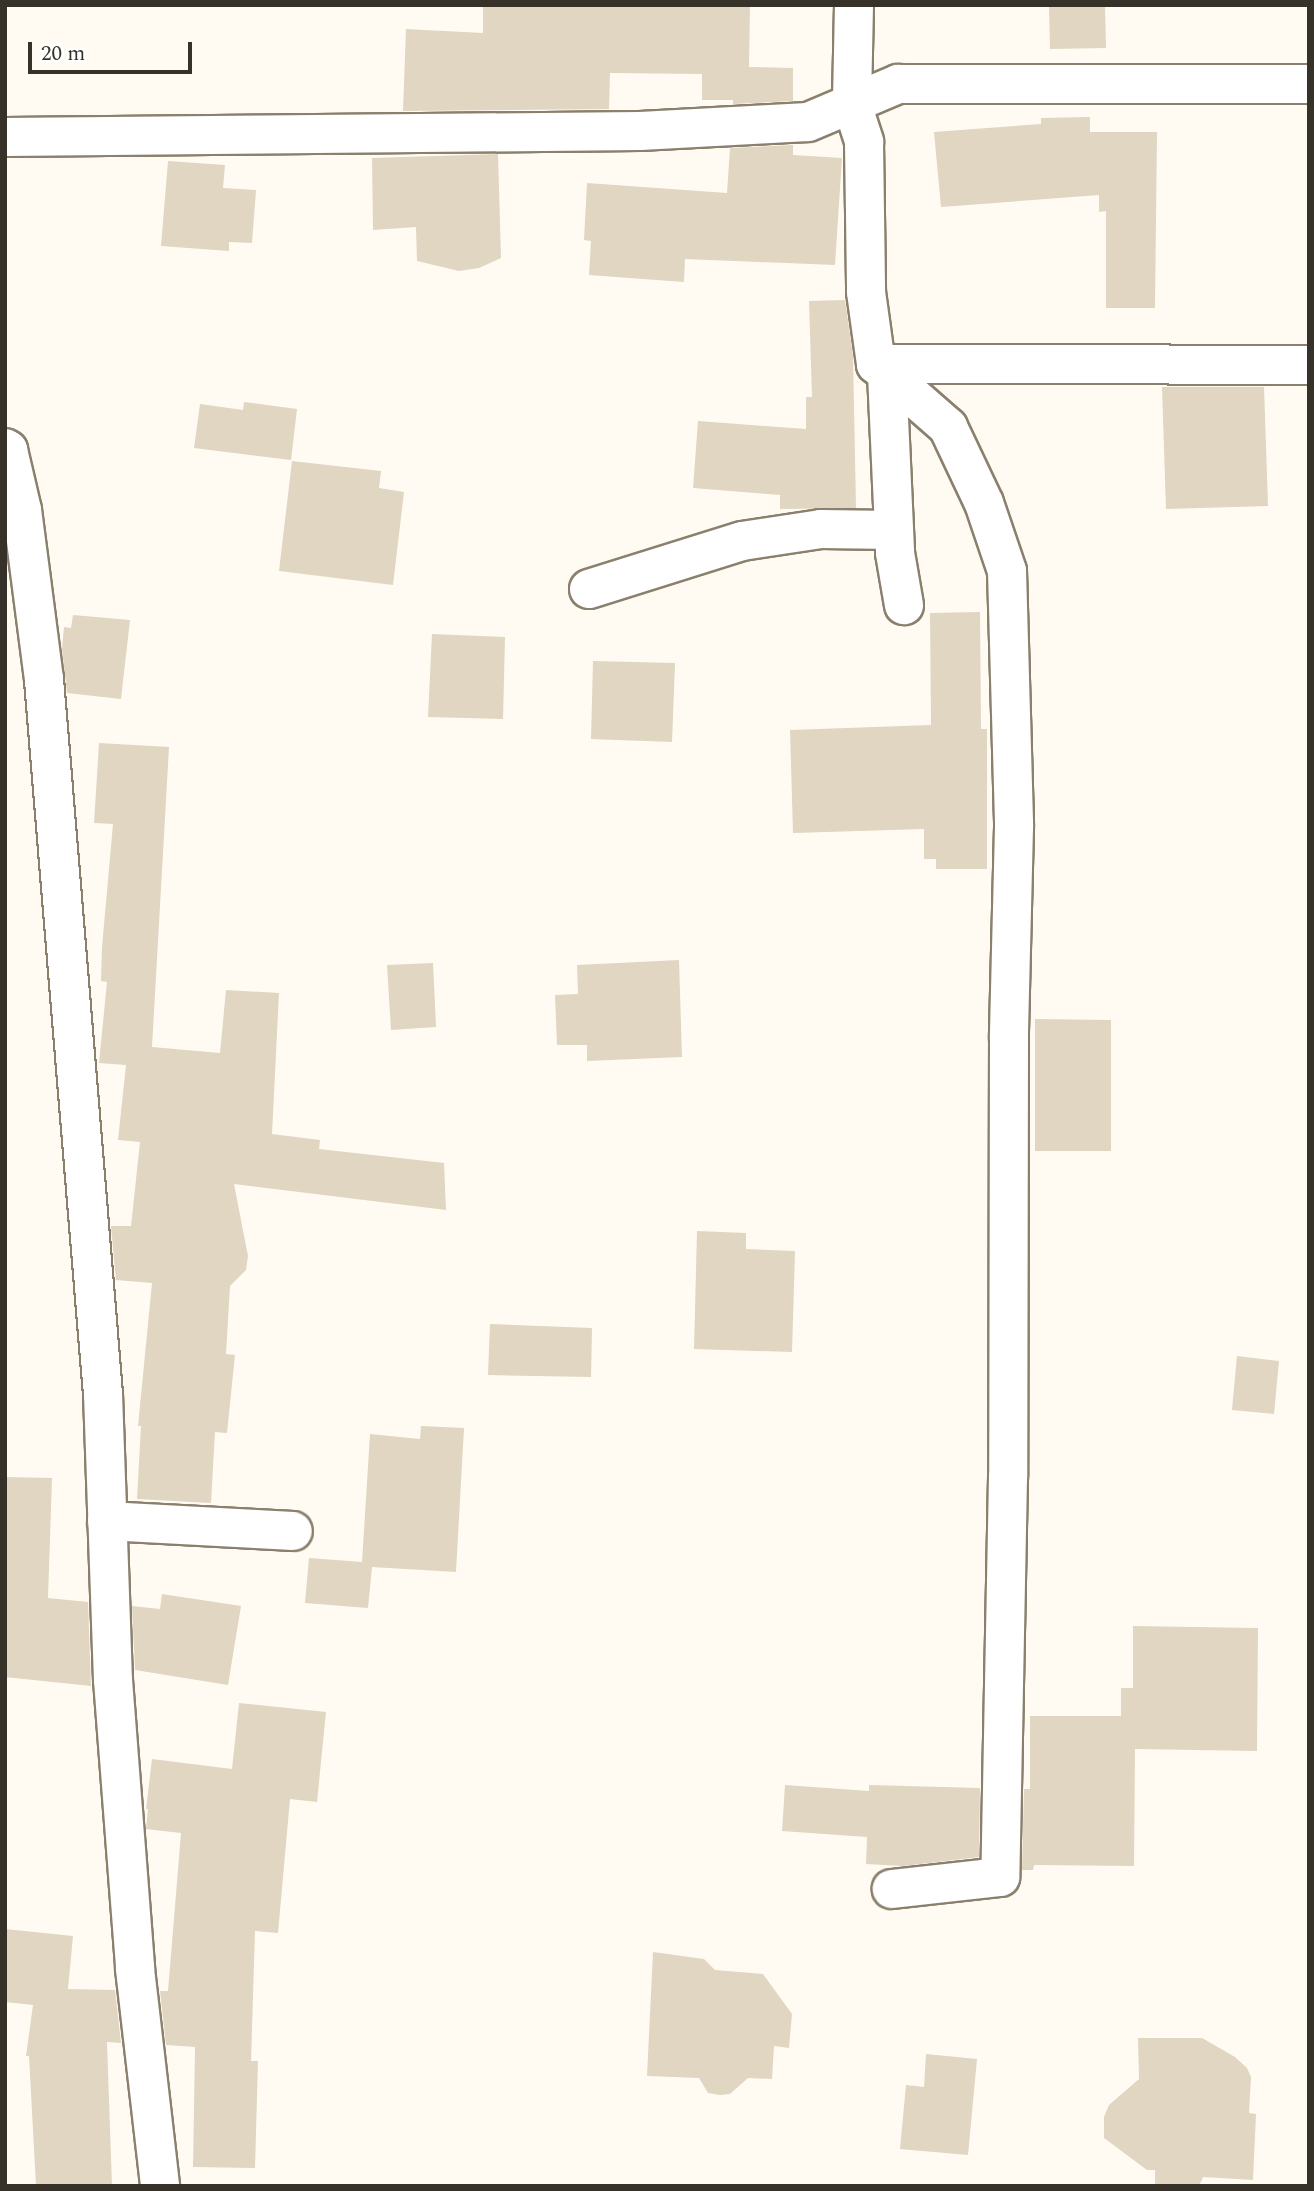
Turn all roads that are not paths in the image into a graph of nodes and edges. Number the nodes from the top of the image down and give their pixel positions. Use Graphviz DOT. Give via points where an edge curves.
graph roads {
  1 [pos="853,5"];
  2 [pos="1309,84"];
  3 [pos="852,104"];
  4 [pos="5,137"];
  5 [pos="1309,365"];
  6 [pos="882,369"];
  7 [pos="5,449"];
  8 [pos="894,530"];
  9 [pos="589,589"];
  10 [pos="904,605"];
  11 [pos="107,1521"];
  12 [pos="293,1531"];
  13 [pos="892,1889"];
  14 [pos="160,2186"];
  1 -- 3 [label="street"];
  2 -- 3 [label="street" via="898,84"];
  3 -- 4 [label="street" via="808,122 640,131"];
  3 -- 6 [label="street" via="864,142 866,292"];
  5 -- 6 [label="street"];
  6 -- 8 [label="street"];
  6 -- 13 [label="street" via="948,427 984,502 1007,571 1014,827 1000,1877"];
  7 -- 11 [label="street" via="22,510 44,680 102,1380"];
  8 -- 9 [label="street" via="821,529 742,541"];
  8 -- 10 [label="street"];
  11 -- 12 [label="street"];
  11 -- 14 [label="street" via="113,1680 135,1969"];
}
